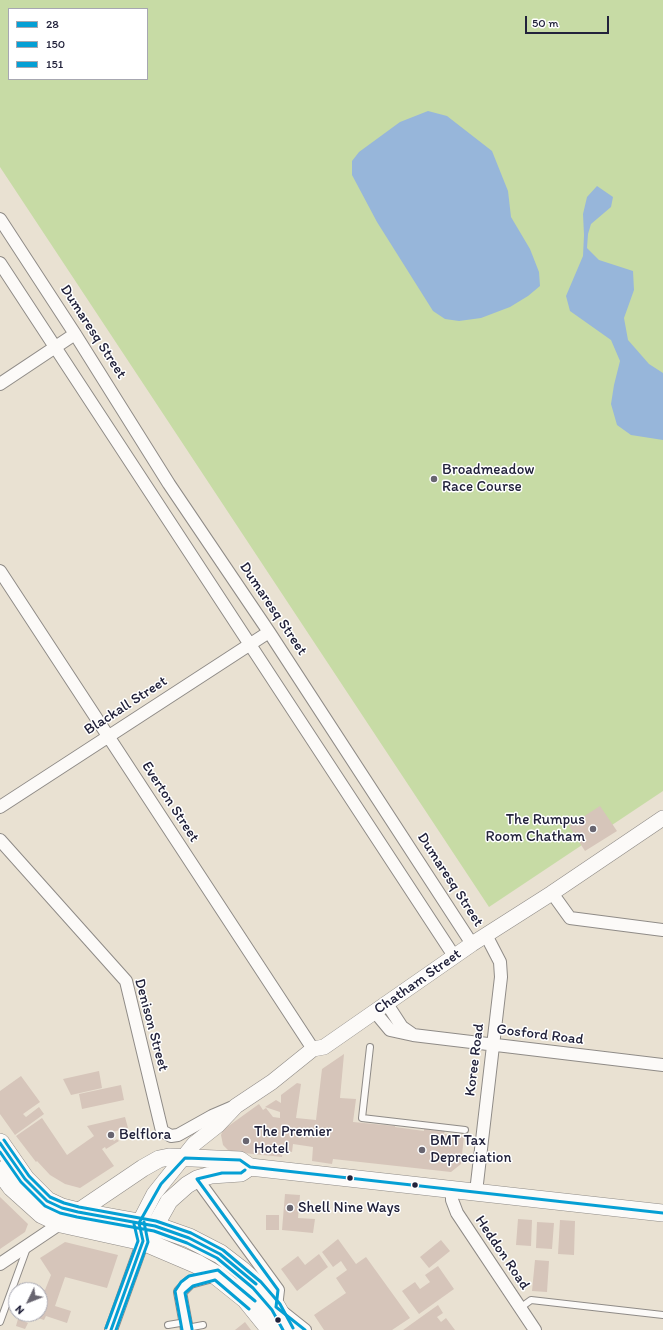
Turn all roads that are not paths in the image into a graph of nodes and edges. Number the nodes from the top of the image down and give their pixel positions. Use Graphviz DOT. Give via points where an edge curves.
graph roads {
  1 [pos="0,219"];
  2 [pos="0,264"];
  3 [pos="75,334"];
  4 [pos="54,348"];
  5 [pos="0,384"];
  6 [pos="169,484"];
  7 [pos="151,496"];
  8 [pos="0,572"];
  9 [pos="269,632"];
  10 [pos="251,644"];
  11 [pos="108,737"];
  12 [pos="348,753"];
  13 [pos="330,765"];
  14 [pos="0,807"];
  15 [pos="663,818"];
  16 [pos="0,840"];
  17 [pos="552,893"];
  18 [pos="663,930"];
  19 [pos="486,935"];
  20 [pos="472,944"];
  21 [pos="454,956"];
  22 [pos="381,1008"];
  23 [pos="493,1045"];
  24 [pos="370,1047"];
  25 [pos="313,1049"];
  26 [pos="663,1065"];
  27 [pos="236,1106"];
  28 [pos="465,1130"];
  29 [pos="0,1143"];
  30 [pos="184,1158"];
  31 [pos="250,1167"];
  32 [pos="0,1171"];
  33 [pos="197,1179"];
  34 [pos="452,1190"];
  35 [pos="476,1192"];
  36 [pos="78,1212"];
  37 [pos="663,1213"];
  38 [pos="61,1223"];
  39 [pos="146,1230"];
  40 [pos="28,1246"];
  41 [pos="0,1264"];
  42 [pos="216,1275"];
  43 [pos="276,1307"];
  44 [pos="519,1308"];
  45 [pos="663,1315"];
  46 [pos="0,1322"];
  47 [pos="168,1325"];
  48 [pos="203,1325"];
  49 [pos="187,1327"];
  50 [pos="111,1330"];
  51 [pos="271,1330"];
  52 [pos="289,1330"];
  53 [pos="305,1330"];
  54 [pos="535,1330"];
  1 -- 3 [label="street, Dumaresq Street"];
  2 -- 4 [label="street"];
  3 -- 4 [label="street"];
  3 -- 6 [label="street, Dumaresq Street"];
  4 -- 5 [label="street"];
  4 -- 7 [label="street"];
  6 -- 7 [label="street"];
  6 -- 9 [label="street, Dumaresq Street"];
  7 -- 10 [label="street"];
  8 -- 11 [label="street, Everton Street"];
  9 -- 10 [label="street, Blackall Street"];
  9 -- 12 [label="street, Dumaresq Street"];
  10 -- 11 [label="street, Blackall Street"];
  10 -- 13 [label="street"];
  11 -- 14 [label="street, Blackall Street"];
  11 -- 25 [label="street, Everton Street"];
  12 -- 13 [label="street"];
  12 -- 20 [label="street, Dumaresq Street"];
  13 -- 21 [label="street"];
  15 -- 17 [label="street, Chatham Street"];
  16 -- 27 [label="street, Denison Street" via="126,981 162,1131 171,1136 178,1135"];
  17 -- 18 [label="street" via="570,918"];
  17 -- 19 [label="street, Chatham Street"];
  19 -- 20 [label="street, Chatham Street"];
  19 -- 23 [label="street, Koree Road" via="500,962 501,977"];
  20 -- 21 [label="street, Chatham Street"];
  21 -- 22 [label="street, Chatham Street"];
  22 -- 23 [label="street, Gosford Road" via="413,1035"];
  22 -- 25 [label="street, Chatham Street" via="324,1047"];
  23 -- 26 [label="street, Gosford Road"];
  23 -- 35 [label="street, Koree Road"];
  24 -- 28 [label="lane" via="362,1118"];
  25 -- 27 [label="street, Chatham Street" via="272,1082"];
  27 -- 30 [label="street, Chatham Street" via="218,1125 194,1144"];
  29 -- 36 [label="main road" via="36,1191 47,1201"];
  30 -- 31 [label="main road" via="240,1160"];
  30 -- 36 [label="main road" via="169,1157 153,1162"];
  30 -- 39 [label="street, Chatham Street" via="161,1184"];
  31 -- 33 [label="main road" via="242,1173 222,1173"];
  31 -- 34 [label="main road"];
  32 -- 38 [label="main road" via="27,1202 42,1214"];
  33 -- 39 [label="main road" via="181,1188"];
  33 -- 43 [label="street" via="278,1290"];
  34 -- 35 [label="main road"];
  34 -- 44 [label="street, Heddon Road" via="452,1200 457,1213"];
  35 -- 37 [label="main road"];
  36 -- 39 [label="main road"];
  38 -- 39 [label="main road"];
  38 -- 40 [label="street"];
  39 -- 42 [label="main road" via="178,1255"];
  39 -- 43 [label="main road" via="189,1238 220,1254 242,1271"];
  39 -- 50 [label="street"];
  40 -- 41 [label="street"];
  40 -- 46 [label="lane"];
  42 -- 49 [label="street" via="190,1282 180,1292"];
  42 -- 51 [label="main road" via="246,1299"];
  43 -- 52 [label="main road"];
  43 -- 53 [label="street"];
  44 -- 45 [label="lane" via="531,1300"];
  44 -- 54 [label="street, Heddon Road"];
  47 -- 49 [label="lane"];
  48 -- 49 [label="lane"];
}
